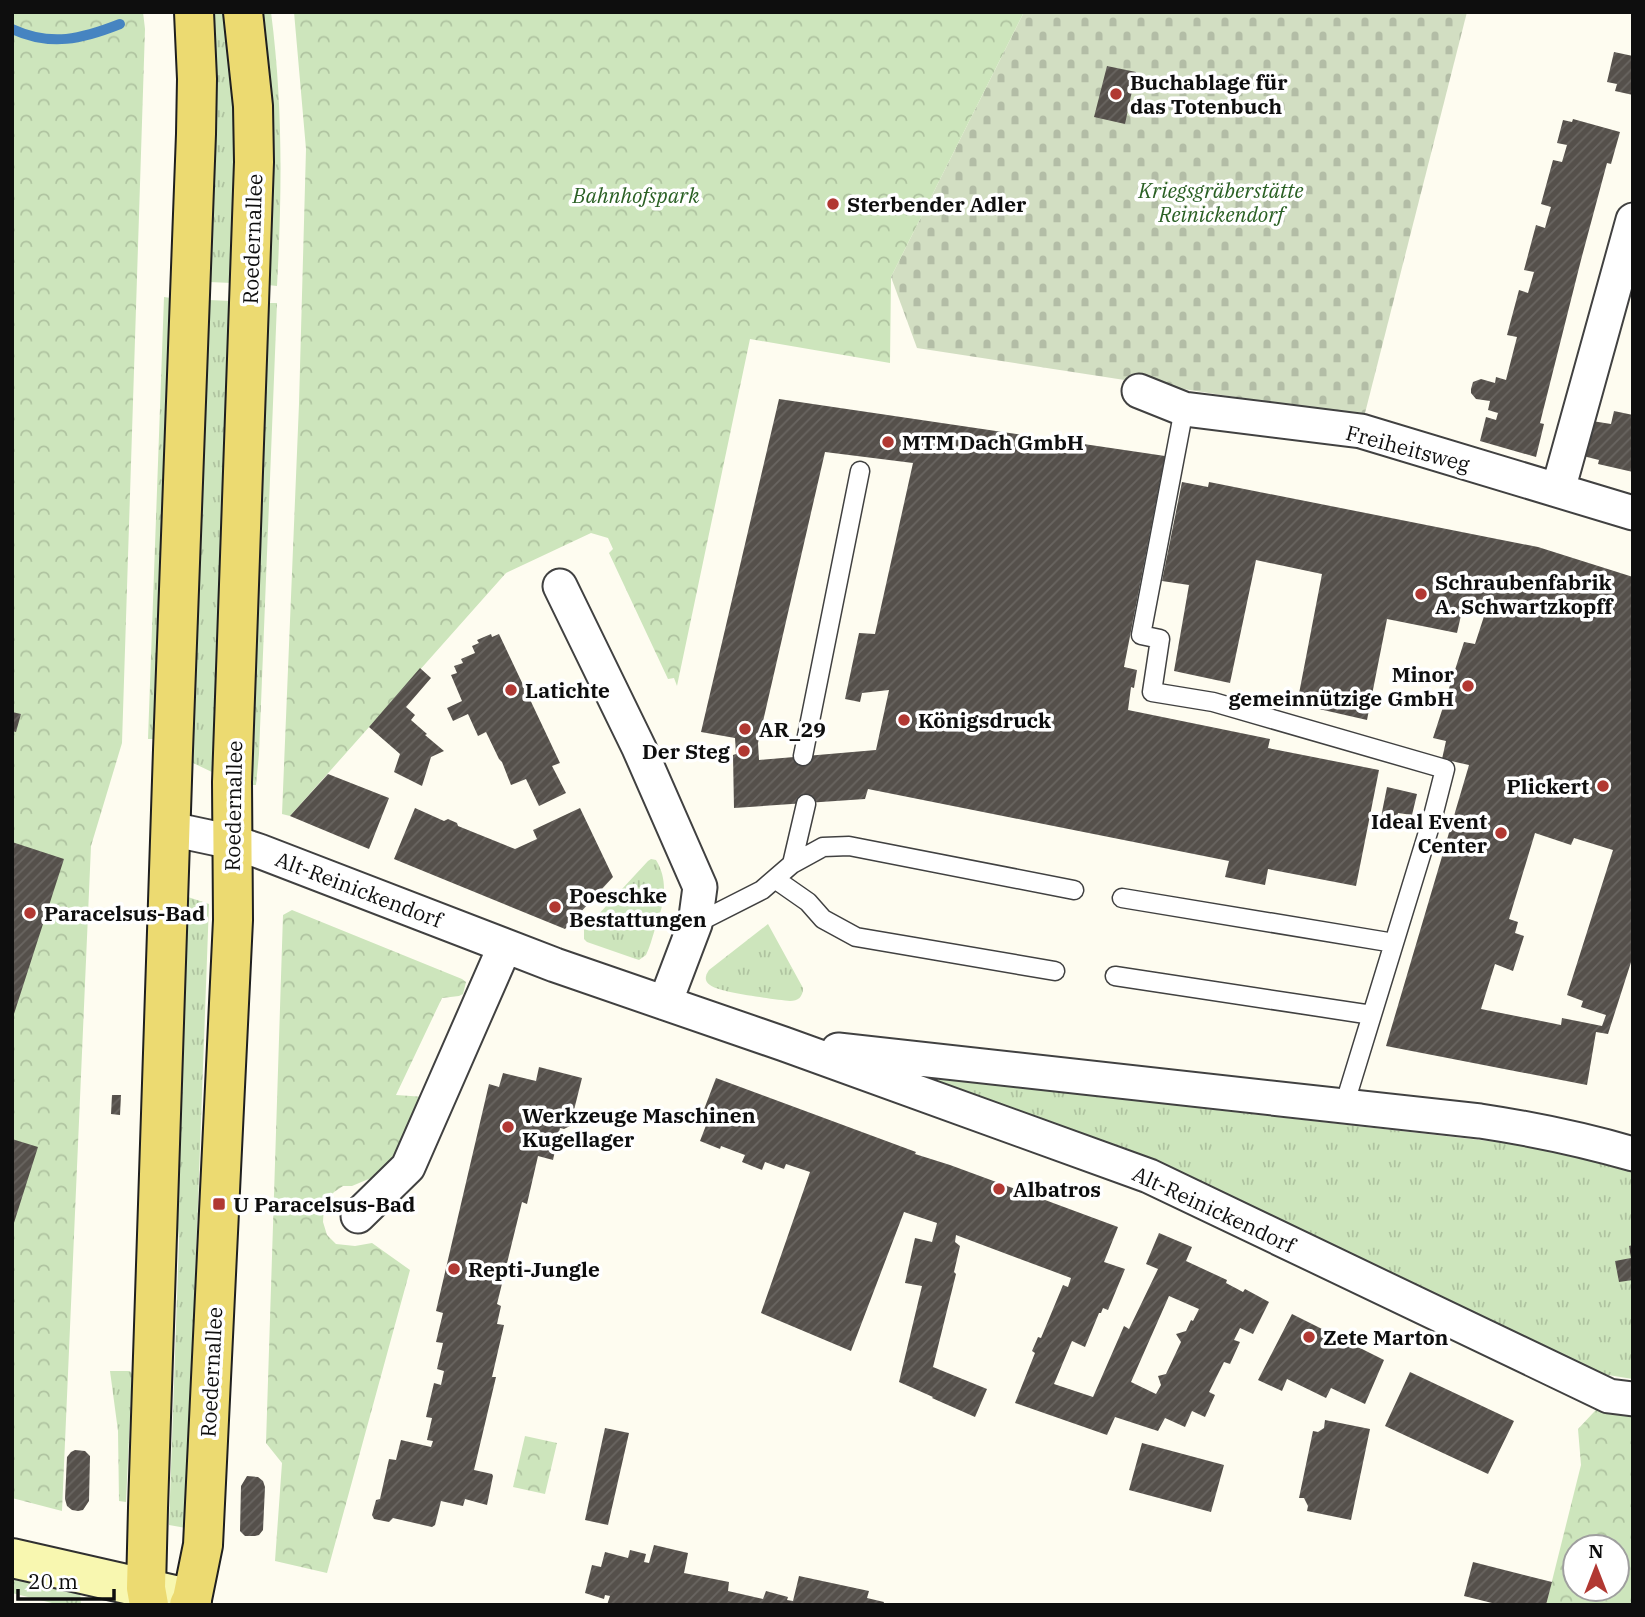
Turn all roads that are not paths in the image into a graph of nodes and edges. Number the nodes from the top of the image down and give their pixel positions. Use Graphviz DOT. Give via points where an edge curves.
graph roads {
  1 [pos="194,12"];
  2 [pos="243,12"];
  3 [pos="1633,220"];
  4 [pos="1139,391"];
  5 [pos="1184,409"];
  6 [pos="860,471"];
  7 [pos="1558,490"];
  8 [pos="1633,513"];
  9 [pos="560,586"];
  10 [pos="803,756"];
  11 [pos="806,804"];
  12 [pos="170,829"];
  13 [pos="232,842"];
  14 [pos="792,864"];
  15 [pos="775,879"];
  16 [pos="1074,890"];
  17 [pos="1122,898"];
  18 [pos="695,924"];
  19 [pos="1394,943"];
  20 [pos="505,946"];
  21 [pos="1055,971"];
  22 [pos="1115,975"];
  23 [pos="665,1003"];
  24 [pos="1372,1014"];
  25 [pos="784,1044"];
  26 [pos="1344,1106"];
  27 [pos="1633,1154"];
  28 [pos="358,1216"];
  29 [pos="1633,1399"];
  30 [pos="12,1558"];
  31 [pos="148,1596"];
  32 [pos="199,1603"];
  1 -- 12 [label="main road" via="195,160"];
  2 -- 13 [label="main road, Roedernallee" via="254,162"];
  3 -- 7 [label="street"];
  4 -- 5 [label="street, Freiheitsweg"];
  5 -- 7 [label="street, Freiheitsweg" via="1361,431"];
  5 -- 19 [label="lane" via="1141,635 1160,639 1152,692 1213,702 1445,769"];
  6 -- 10 [label="lane"];
  7 -- 8 [label="street, Freiheitsweg"];
  9 -- 18 [label="street" via="701,887"];
  11 -- 14 [label="lane"];
  12 -- 13 [label="street, Alt-Reinickendorf"];
  12 -- 31 [label="main road"];
  13 -- 20 [label="street, Alt-Reinickendorf"];
  13 -- 32 [label="main road, Roedernallee" via="232,933"];
  14 -- 15 [label="lane"];
  14 -- 16 [label="lane" via="824,847 849,846"];
  15 -- 18 [label="lane"];
  15 -- 21 [label="lane" via="823,919 856,937"];
  17 -- 19 [label="lane"];
  18 -- 23 [label="street"];
  19 -- 24 [label="lane"];
  20 -- 23 [label="street, Alt-Reinickendorf"];
  20 -- 28 [label="street" via="408,1167"];
  22 -- 24 [label="lane"];
  23 -- 25 [label="street, Alt-Reinickendorf"];
  24 -- 26 [label="lane"];
  25 -- 26 [label="street, Alt-Reinickendorf"];
  25 -- 29 [label="street, Alt-Reinickendorf" via="1149,1176 1597,1391"];
  26 -- 27 [label="street, Alt-Reinickendorf" via="1542,1130"];
  30 -- 31 [label="main road"];
  31 -- 32 [label="main road"];
}
